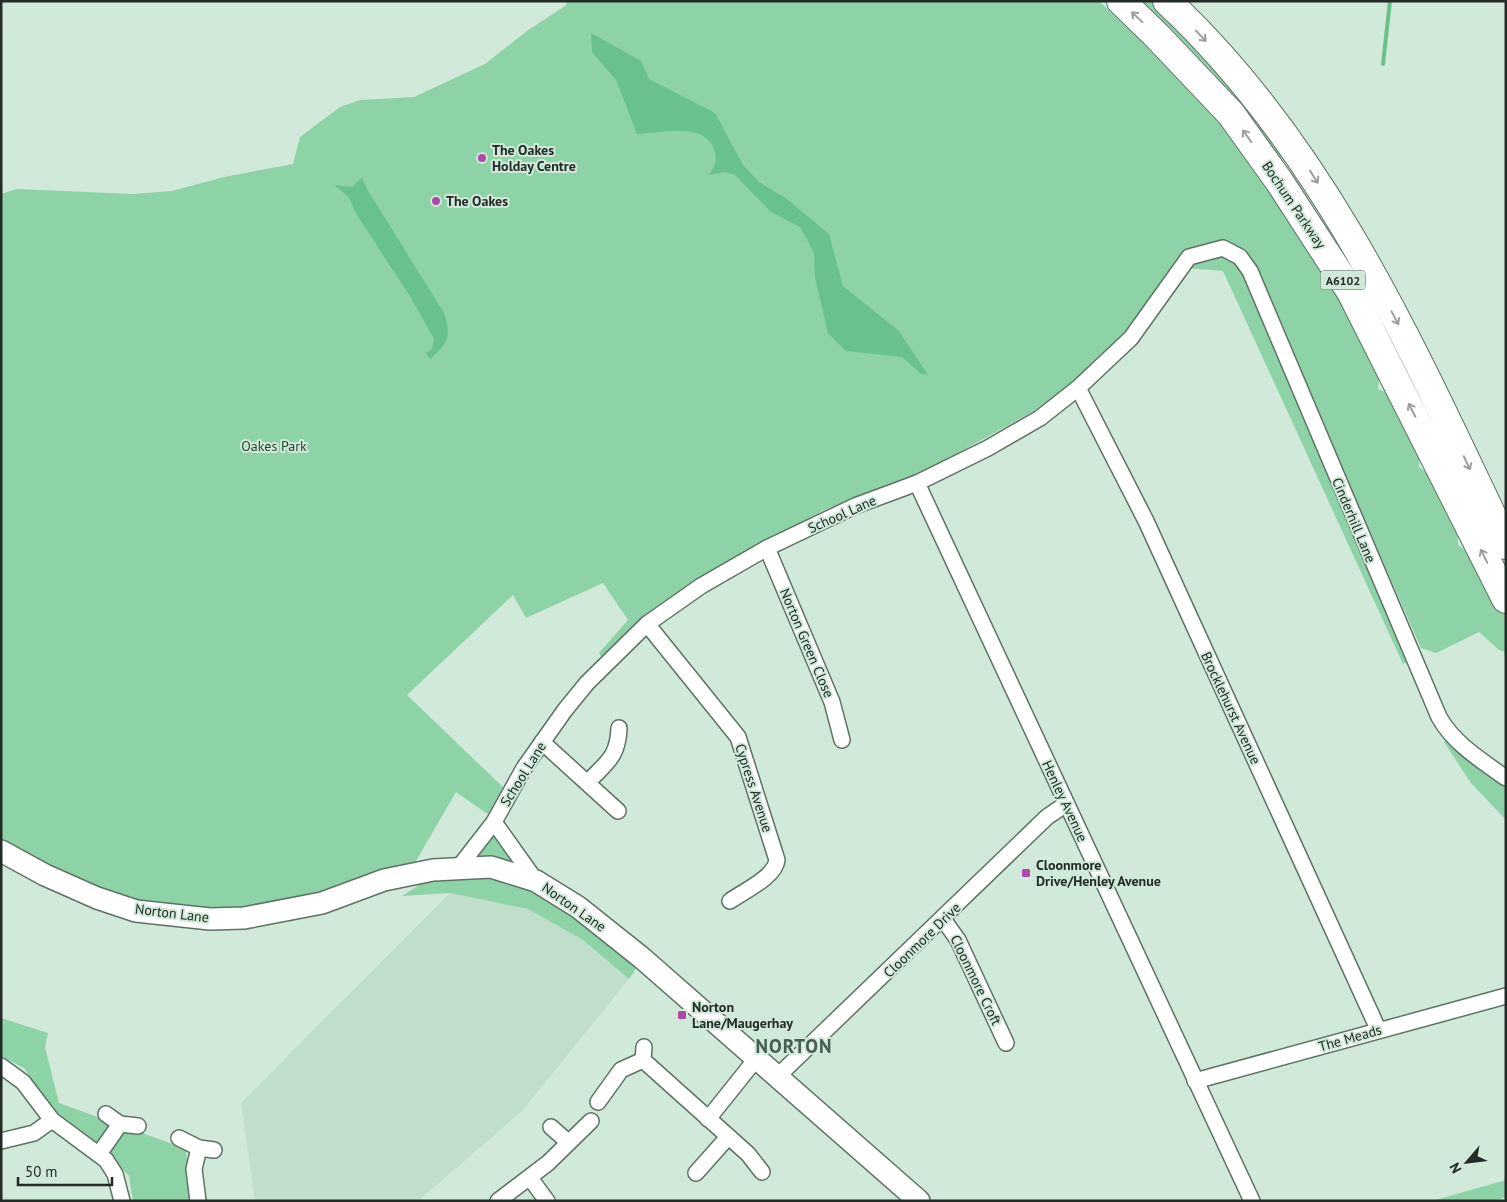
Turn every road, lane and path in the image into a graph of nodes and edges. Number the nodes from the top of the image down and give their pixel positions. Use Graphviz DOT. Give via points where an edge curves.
graph roads {
  1 [pos="1121,1"];
  2 [pos="1167,1"];
  3 [pos="1223,248"];
  4 [pos="1078,388"];
  5 [pos="917,483"];
  6 [pos="1506,545"];
  7 [pos="767,548"];
  8 [pos="1506,599"];
  9 [pos="647,624"];
  10 [pos="619,728"];
  11 [pos="842,740"];
  12 [pos="542,742"];
  13 [pos="1506,778"];
  14 [pos="588,782"];
  15 [pos="1066,804"];
  16 [pos="618,811"];
  17 [pos="494,822"];
  18 [pos="1,851"];
  19 [pos="459,867"];
  20 [pos="536,881"];
  21 [pos="730,901"];
  22 [pos="943,919"];
  23 [pos="1506,996"];
  24 [pos="1378,1029"];
  25 [pos="1006,1043"];
  26 [pos="756,1059"];
  27 [pos="1,1066"];
  28 [pos="778,1076"];
  29 [pos="1195,1082"];
  30 [pos="598,1102"];
  31 [pos="106,1114"];
  32 [pos="708,1119"];
  33 [pos="52,1120"];
  34 [pos="591,1121"];
  35 [pos="120,1124"];
  36 [pos="138,1126"];
  37 [pos="551,1127"];
  38 [pos="728,1137"];
  39 [pos="179,1138"];
  40 [pos="1,1141"];
  41 [pos="568,1142"];
  42 [pos="99,1154"];
  43 [pos="762,1172"];
  44 [pos="696,1173"];
  45 [pos="530,1178"];
  46 [pos="122,1201"];
  47 [pos="198,1201"];
  48 [pos="498,1201"];
  49 [pos="546,1201"];
  50 [pos="919,1201"];
  51 [pos="1252,1201"];
  8 -- 1 [label="highway, Bochum Parkway / A6102, one-way" via="1346,284 1231,114"];
  2 -- 6 [label="highway, A6102, one-way" via="1239,76 1301,158 1368,265 1439,403"];
  3 -- 4 [label="street, School Lane" via="1190,257 1131,338"];
  3 -- 13 [label="street, Cinderhill Lane" via="1240,258 1250,271 1439,718 1447,732 1462,746"];
  4 -- 5 [label="street, School Lane" via="1040,418"];
  4 -- 24 [label="street, Brocklehurst Avenue" via="1146,521"];
  5 -- 7 [label="street, School Lane" via="855,506"];
  5 -- 15 [label="street, Henley Avenue"];
  7 -- 9 [label="street, School Lane" via="700,586"];
  7 -- 11 [label="street, Norton Green Close" via="832,702"];
  9 -- 12 [label="street, School Lane" via="587,683"];
  9 -- 21 [label="street, Cypress Avenue" via="738,737 777,860 771,872"];
  10 -- 14 [label="street" via="619,746 614,755"];
  12 -- 14 [label="street"];
  12 -- 17 [label="street, School Lane"];
  14 -- 16 [label="street"];
  15 -- 22 [label="street, Cloonmore Drive" via="1047,817"];
  15 -- 29 [label="street, Henley Avenue"];
  17 -- 19 [label="street, School Lane"];
  17 -- 20 [label="street, School Lane"];
  18 -- 19 [label="street, Norton Lane" via="45,875 136,911 210,919 280,912 322,903 409,873"];
  19 -- 20 [label="street, Norton Lane" via="491,866"];
  20 -- 26 [label="street, Norton Lane" via="604,926"];
  22 -- 25 [label="street, Cloonmore Croft" via="958,940"];
  22 -- 28 [label="street, Cloonmore Drive"];
  23 -- 24 [label="street, The Meads"];
  24 -- 29 [label="street, The Meads"];
  26 -- 28 [label="street, Norton Lane"];
  26 -- 32 [label="street"];
  27 -- 33 [label="street" via="23,1082"];
  28 -- 50 [label="street, Norton Lane"];
  29 -- 51 [label="street, Henley Avenue"];
  30 -- 32 [label="street" via="621,1070 643,1053"];
  31 -- 35 [label="street"];
  32 -- 38 [label="street"];
  33 -- 40 [label="street" via="34,1133"];
  33 -- 42 [label="street"];
  34 -- 41 [label="street"];
  35 -- 36 [label="street"];
  35 -- 42 [label="street"];
  37 -- 41 [label="street"];
  38 -- 43 [label="street" via="748,1154"];
  38 -- 44 [label="street"];
  39 -- 47 [label="street" via="206,1149 194,1169"];
  41 -- 45 [label="street"];
  42 -- 46 [label="street" via="115,1174"];
  45 -- 48 [label="street"];
  45 -- 49 [label="street"];
}
